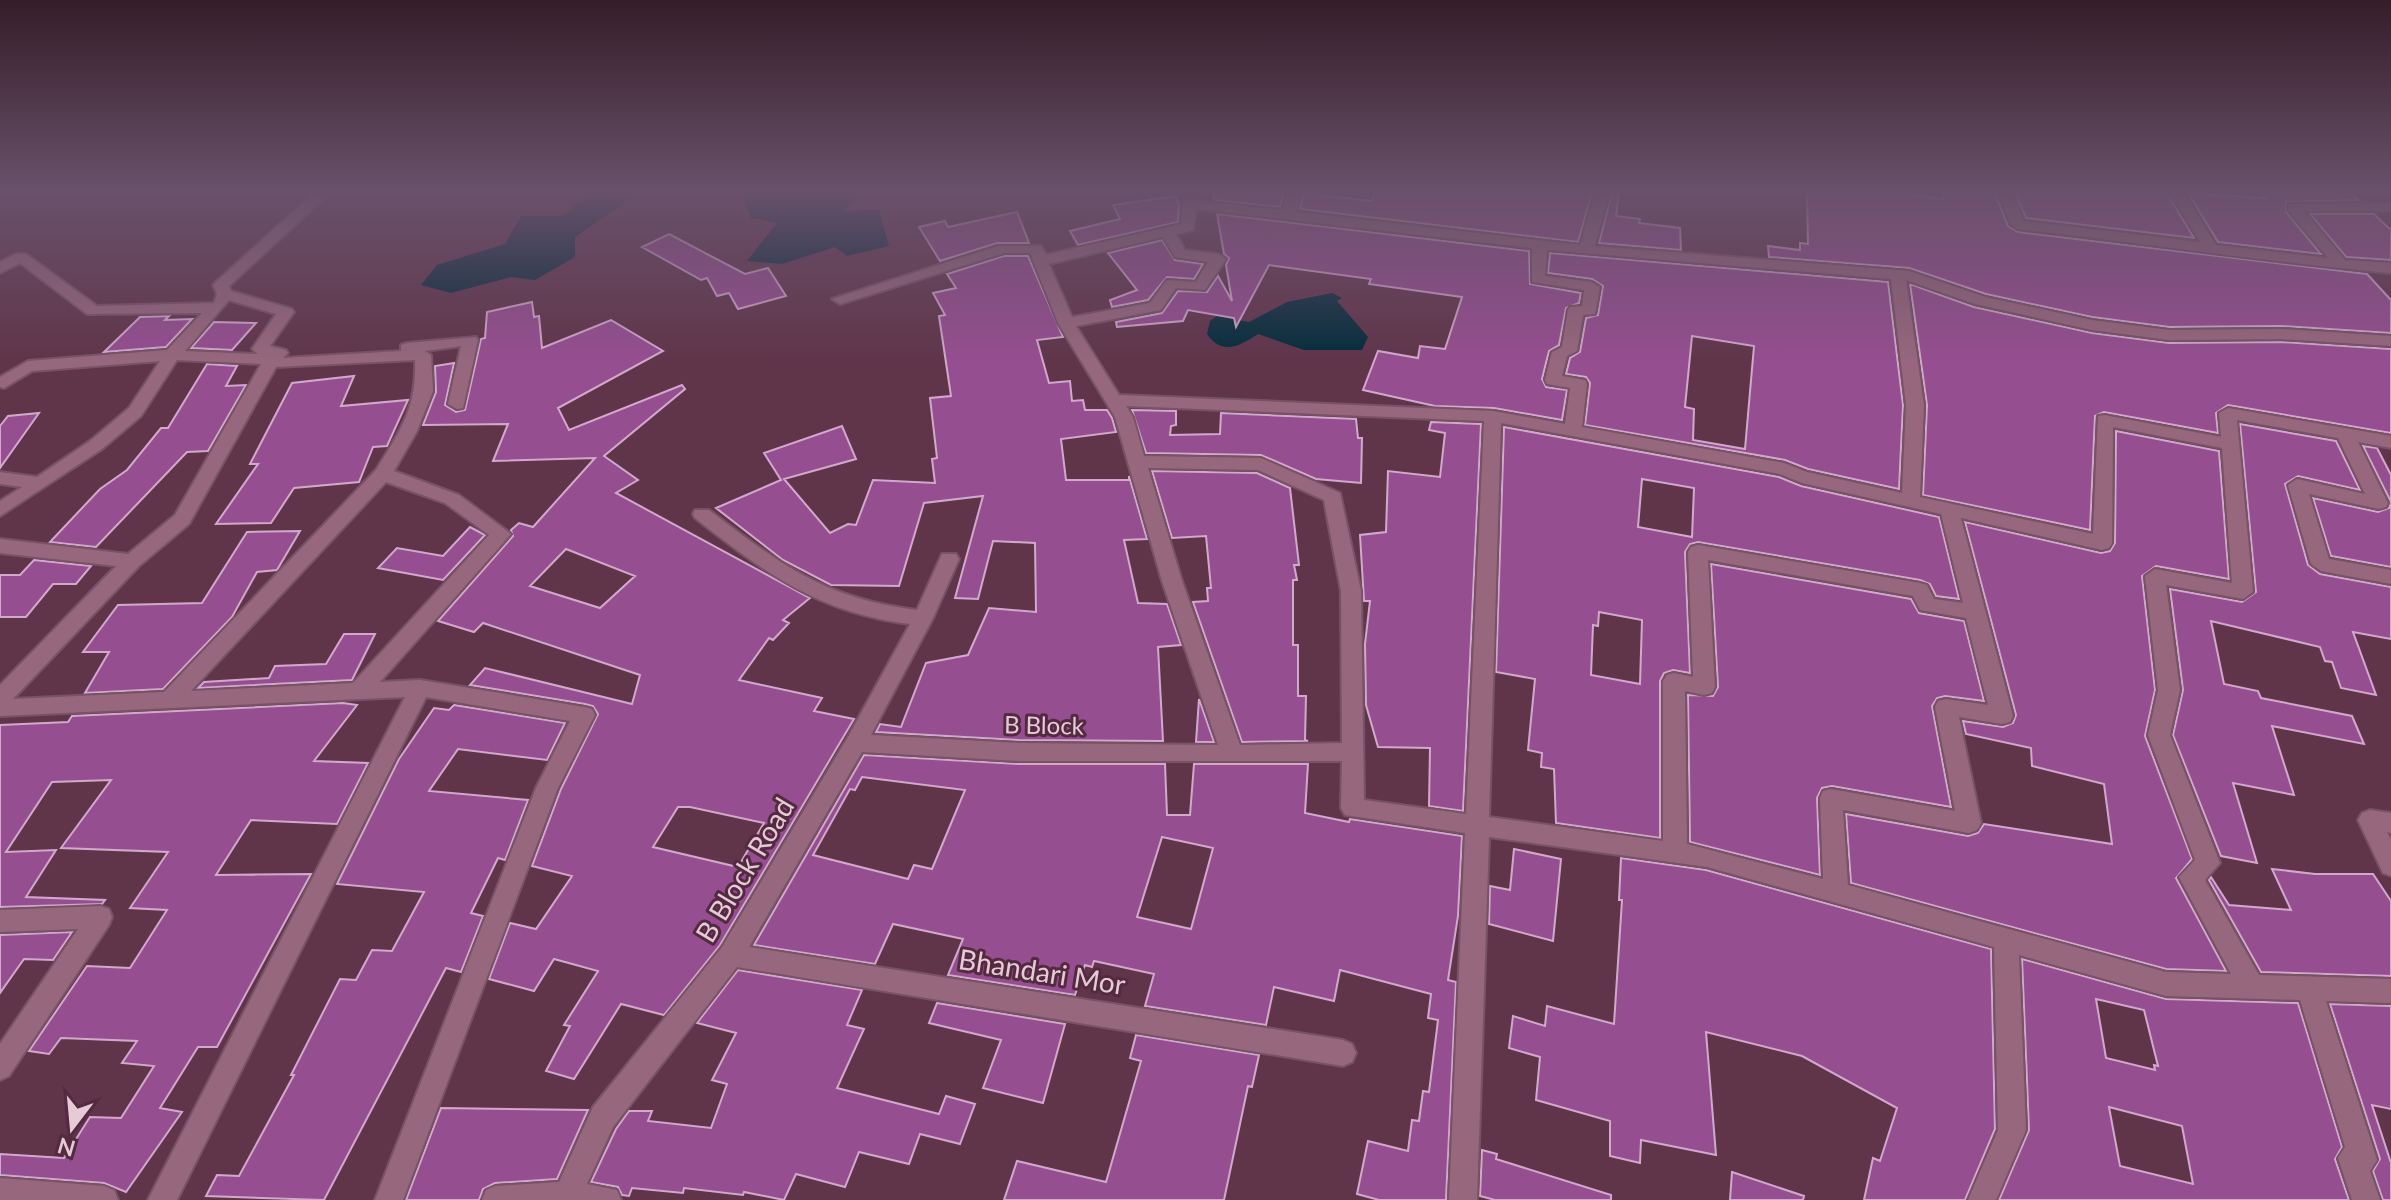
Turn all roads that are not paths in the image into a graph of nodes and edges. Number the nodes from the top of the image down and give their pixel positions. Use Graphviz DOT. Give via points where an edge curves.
graph roads {
  1 [pos="261,249"];
  2 [pos="1093,249"];
  3 [pos="1177,249"];
  4 [pos="1540,249"];
  5 [pos="1578,249"];
  6 [pos="2204,249"];
  7 [pos="2328,249"];
  8 [pos="1586,250"];
  9 [pos="2212,250"];
  10 [pos="1040,261"];
  11 [pos="2341,265"];
  12 [pos="0,268"];
  13 [pos="2391,268"];
  14 [pos="1898,276"];
  15 [pos="840,299"];
  16 [pos="220,301"];
  17 [pos="1066,323"];
  18 [pos="2391,341"];
  19 [pos="172,355"];
  20 [pos="272,359"];
  21 [pos="0,382"];
  22 [pos="1116,400"];
  23 [pos="457,404"];
  24 [pos="1493,416"];
  25 [pos="1573,431"];
  26 [pos="2345,434"];
  27 [pos="2391,442"];
  28 [pos="2230,444"];
  29 [pos="1137,462"];
  30 [pos="383,474"];
  31 [pos="0,478"];
  32 [pos="40,483"];
  33 [pos="1911,501"];
  34 [pos="1949,509"];
  35 [pos="0,510"];
  36 [pos="702,514"];
  37 [pos="0,546"];
  38 [pos="949,559"];
  39 [pos="132,561"];
  40 [pos="2391,577"];
  41 [pos="1975,612"];
  42 [pos="923,618"];
  43 [pos="420,688"];
  44 [pos="357,693"];
  45 [pos="0,699"];
  46 [pos="169,700"];
  47 [pos="0,708"];
  48 [pos="856,743"];
  49 [pos="1353,752"];
  50 [pos="1232,754"];
  51 [pos="1478,823"];
  52 [pos="2391,823"];
  53 [pos="1675,853"];
  54 [pos="2391,866"];
  55 [pos="1836,894"];
  56 [pos="0,921"];
  57 [pos="2006,942"];
  58 [pos="731,955"];
  59 [pos="2250,984"];
  60 [pos="2309,987"];
  61 [pos="2391,991"];
  62 [pos="1343,1053"];
  63 [pos="0,1067"];
  64 [pos="0,1192"];
  65 [pos="567,1196"];
  66 [pos="104,1200"];
  67 [pos="162,1200"];
  68 [pos="389,1200"];
  69 [pos="496,1200"];
  70 [pos="607,1200"];
  71 [pos="1463,1200"];
  72 [pos="1982,1200"];
  73 [pos="2366,1200"];
  1 -- 16 [label="street" via="221,285"];
  2 -- 10 [label="street"];
  3 -- 17 [label="street" via="1180,254 1218,259 1200,287 1172,283 1155,307"];
  4 -- 25 [label="street" via="1537,279 1592,287 1589,311 1576,310 1569,351 1560,352 1553,380 1579,384"];
  5 -- 8 [label="street"];
  6 -- 9 [label="street"];
  7 -- 11 [label="street"];
  8 -- 14 [label="street"];
  9 -- 11 [label="street"];
  10 -- 15 [label="street" via="1036,249 1003,249"];
  10 -- 17 [label="street"];
  11 -- 13 [label="street"];
  12 -- 16 [label="street" via="21,257 93,311"];
  14 -- 18 [label="street" via="2092,325 2169,335 2281,334"];
  14 -- 33 [label="street" via="1915,405"];
  16 -- 19 [label="street"];
  16 -- 23 [label="street" via="286,312 260,349 293,355 470,340"];
  17 -- 22 [label="street"];
  19 -- 20 [label="street"];
  19 -- 21 [label="street" via="28,366"];
  19 -- 32 [label="street" via="135,412"];
  20 -- 30 [label="street" via="281,363 423,355 425,391"];
  20 -- 39 [label="street" via="182,519"];
  22 -- 24 [label="street"];
  22 -- 29 [label="street"];
  24 -- 25 [label="street"];
  24 -- 51 [label="street"];
  25 -- 33 [label="street" via="1784,469"];
  26 -- 27 [label="street"];
  26 -- 28 [label="street" via="2228,413"];
  26 -- 40 [label="street" via="2379,503 2297,485 2321,564"];
  28 -- 34 [label="street" via="2104,420 2102,543"];
  28 -- 59 [label="street" via="2243,592 2155,576 2169,690 2159,735 2208,863 2191,877"];
  29 -- 49 [label="street" via="1261,464 1333,497 1351,591"];
  29 -- 50 [label="street"];
  30 -- 44 [label="street" via="452,499 501,534"];
  30 -- 46 [label="street"];
  31 -- 32 [label="street"];
  32 -- 35 [label="street"];
  33 -- 34 [label="street"];
  34 -- 41 [label="street"];
  36 -- 42 [label="street" via="787,579 839,605 875,615"];
  37 -- 39 [label="street"];
  38 -- 42 [label="street, B Block Road"];
  39 -- 45 [label="street"];
  41 -- 53 [label="street" via="1927,605 1920,590 1698,552 1704,687 1674,681"];
  41 -- 55 [label="street" via="2002,716 1946,707 1969,823 1831,798"];
  42 -- 48 [label="street, B Block Road"];
  43 -- 44 [label="street"];
  43 -- 67 [label="street"];
  43 -- 68 [label="street" via="584,715 547,788"];
  44 -- 46 [label="street"];
  46 -- 47 [label="street"];
  48 -- 50 [label="street, B Block" via="1019,752"];
  48 -- 58 [label="street, B Block Road"];
  49 -- 50 [label="street, B Block"];
  49 -- 51 [label="street" via="1353,808"];
  51 -- 53 [label="street"];
  51 -- 71 [label="street"];
  52 -- 54 [label="street" via="2370,820"];
  53 -- 55 [label="street" via="1707,857"];
  55 -- 57 [label="street"];
  56 -- 63 [label="street" via="100,917"];
  57 -- 59 [label="street" via="2166,984"];
  57 -- 72 [label="street" via="2012,1130"];
  58 -- 62 [label="street, Bhandari Mor"];
  58 -- 65 [label="street, B Block Road" via="603,1117"];
  59 -- 60 [label="street"];
  60 -- 61 [label="street"];
  60 -- 73 [label="street" via="2363,1160 2352,1158"];
  64 -- 66 [label="street"];
  65 -- 69 [label="street"];
  65 -- 70 [label="street"];
}
